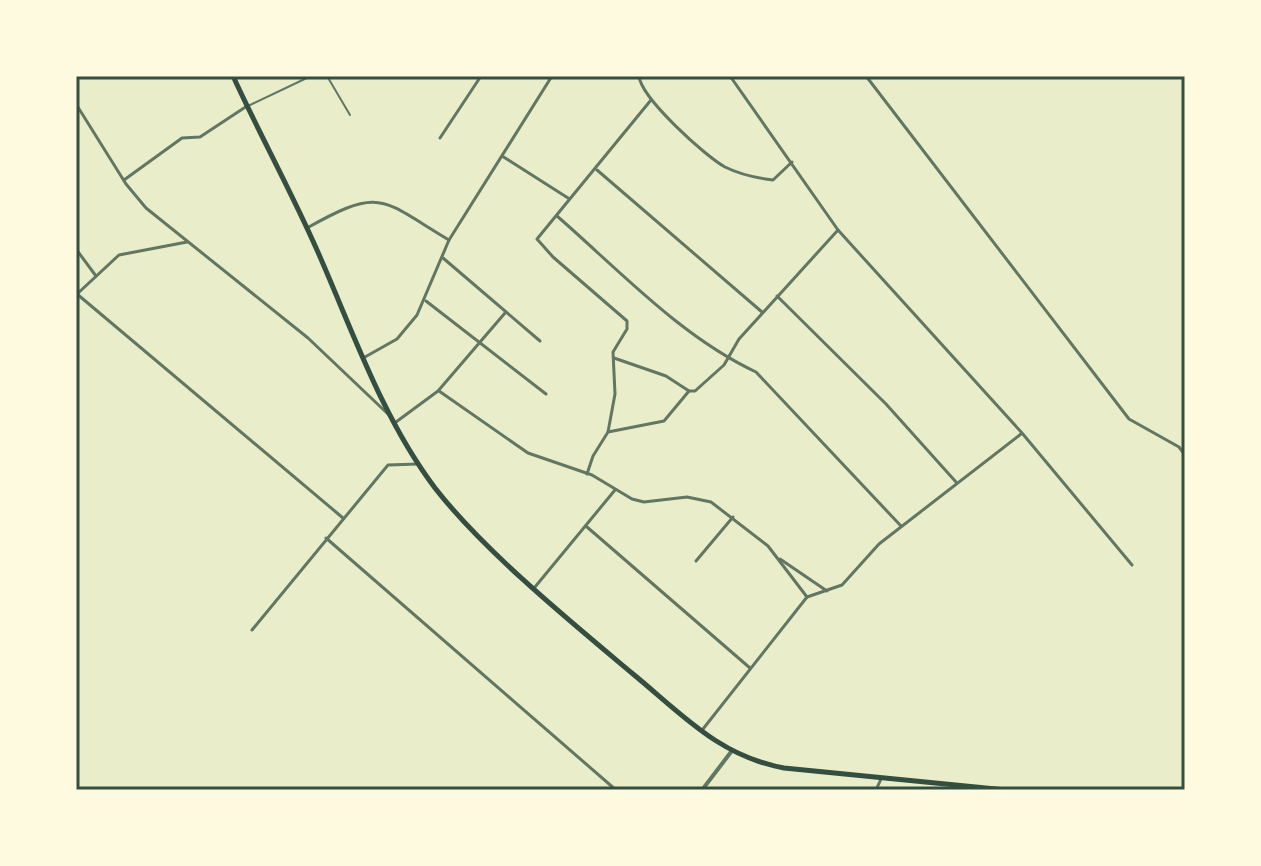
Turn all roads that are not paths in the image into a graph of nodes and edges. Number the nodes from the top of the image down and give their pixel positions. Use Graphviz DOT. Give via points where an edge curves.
graph roads {
  1 [pos="233,76"];
  2 [pos="311,76"];
  3 [pos="327,76"];
  4 [pos="481,76"];
  5 [pos="552,76"];
  6 [pos="639,76"];
  7 [pos="730,76"];
  8 [pos="866,76"];
  9 [pos="651,100"];
  10 [pos="76,104"];
  11 [pos="247,106"];
  12 [pos="350,115"];
  13 [pos="440,138"];
  14 [pos="502,156"];
  15 [pos="792,162"];
  16 [pos="597,170"];
  17 [pos="124,180"];
  18 [pos="568,198"];
  19 [pos="557,216"];
  20 [pos="307,228"];
  21 [pos="838,230"];
  22 [pos="449,240"];
  23 [pos="187,242"];
  24 [pos="76,249"];
  25 [pos="443,258"];
  26 [pos="96,276"];
  27 [pos="76,295"];
  28 [pos="777,296"];
  29 [pos="425,300"];
  30 [pos="762,312"];
  31 [pos="505,313"];
  32 [pos="540,341"];
  33 [pos="483,342"];
  34 [pos="364,357"];
  35 [pos="614,358"];
  36 [pos="726,358"];
  37 [pos="438,391"];
  38 [pos="689,391"];
  39 [pos="546,394"];
  40 [pos="396,422"];
  41 [pos="608,432"];
  42 [pos="1022,433"];
  43 [pos="1185,455"];
  44 [pos="419,464"];
  45 [pos="587,474"];
  46 [pos="956,482"];
  47 [pos="615,490"];
  48 [pos="733,517"];
  49 [pos="343,518"];
  50 [pos="901,526"];
  51 [pos="587,527"];
  52 [pos="326,538"];
  53 [pos="777,557"];
  54 [pos="696,561"];
  55 [pos="1132,565"];
  56 [pos="535,587"];
  57 [pos="827,591"];
  58 [pos="807,597"];
  59 [pos="252,630"];
  60 [pos="750,668"];
  61 [pos="702,731"];
  62 [pos="731,752"];
  63 [pos="882,777"];
  64 [pos="616,790"];
  65 [pos="702,790"];
  66 [pos="876,790"];
  67 [pos="1006,790"];
  1 -- 11 [label="main road"];
  2 -- 11 [label="lane"];
  3 -- 12 [label="lane"];
  4 -- 13 [label="street"];
  5 -- 14 [label="street"];
  6 -- 9 [label="street"];
  7 -- 15 [label="street"];
  8 -- 43 [label="street" via="1129,419"];
  9 -- 15 [label="street" via="722,165 747,177 773,180"];
  9 -- 16 [label="street"];
  10 -- 17 [label="street"];
  11 -- 17 [label="street" via="200,137 182,138"];
  11 -- 20 [label="main road"];
  14 -- 18 [label="street"];
  14 -- 22 [label="street"];
  15 -- 21 [label="street"];
  16 -- 18 [label="street"];
  16 -- 30 [label="street"];
  17 -- 23 [label="street" via="146,208"];
  18 -- 19 [label="street"];
  19 -- 35 [label="street" via="538,244 627,321"];
  19 -- 36 [label="street"];
  20 -- 22 [label="street" via="362,202 380,200"];
  20 -- 34 [label="main road"];
  21 -- 28 [label="street"];
  21 -- 42 [label="street"];
  22 -- 25 [label="street"];
  23 -- 26 [label="street" via="128,252"];
  23 -- 40 [label="street" via="308,338"];
  24 -- 26 [label="street"];
  25 -- 29 [label="street"];
  25 -- 31 [label="street"];
  26 -- 27 [label="street"];
  27 -- 49 [label="street"];
  28 -- 30 [label="street"];
  28 -- 46 [label="street"];
  29 -- 33 [label="street"];
  29 -- 34 [label="street" via="397,339"];
  30 -- 36 [label="street"];
  31 -- 32 [label="street"];
  31 -- 33 [label="street"];
  33 -- 37 [label="street"];
  33 -- 39 [label="street"];
  34 -- 40 [label="main road"];
  35 -- 38 [label="street" via="666,376"];
  35 -- 41 [label="street"];
  36 -- 38 [label="street"];
  36 -- 50 [label="street" via="756,372"];
  37 -- 40 [label="street"];
  37 -- 45 [label="street" via="528,453"];
  38 -- 41 [label="street" via="664,421"];
  40 -- 44 [label="main road"];
  41 -- 45 [label="street"];
  42 -- 46 [label="street"];
  42 -- 55 [label="street"];
  44 -- 49 [label="street" via="388,465"];
  44 -- 56 [label="main road" via="453,510"];
  45 -- 47 [label="street"];
  46 -- 50 [label="street"];
  47 -- 48 [label="street" via="644,502 687,497 711,502"];
  47 -- 51 [label="street"];
  48 -- 53 [label="street"];
  48 -- 54 [label="street"];
  49 -- 52 [label="street"];
  50 -- 57 [label="street" via="842,585"];
  51 -- 56 [label="street"];
  51 -- 60 [label="street"];
  52 -- 59 [label="street"];
  52 -- 64 [label="street"];
  53 -- 57 [label="street"];
  53 -- 58 [label="street"];
  56 -- 61 [label="main road"];
  57 -- 58 [label="street"];
  58 -- 60 [label="street"];
  60 -- 61 [label="street"];
  61 -- 62 [label="main road"];
  62 -- 63 [label="main road" via="784,768"];
  62 -- 65 [label="street"];
  63 -- 66 [label="street"];
  63 -- 67 [label="main road"];
}
